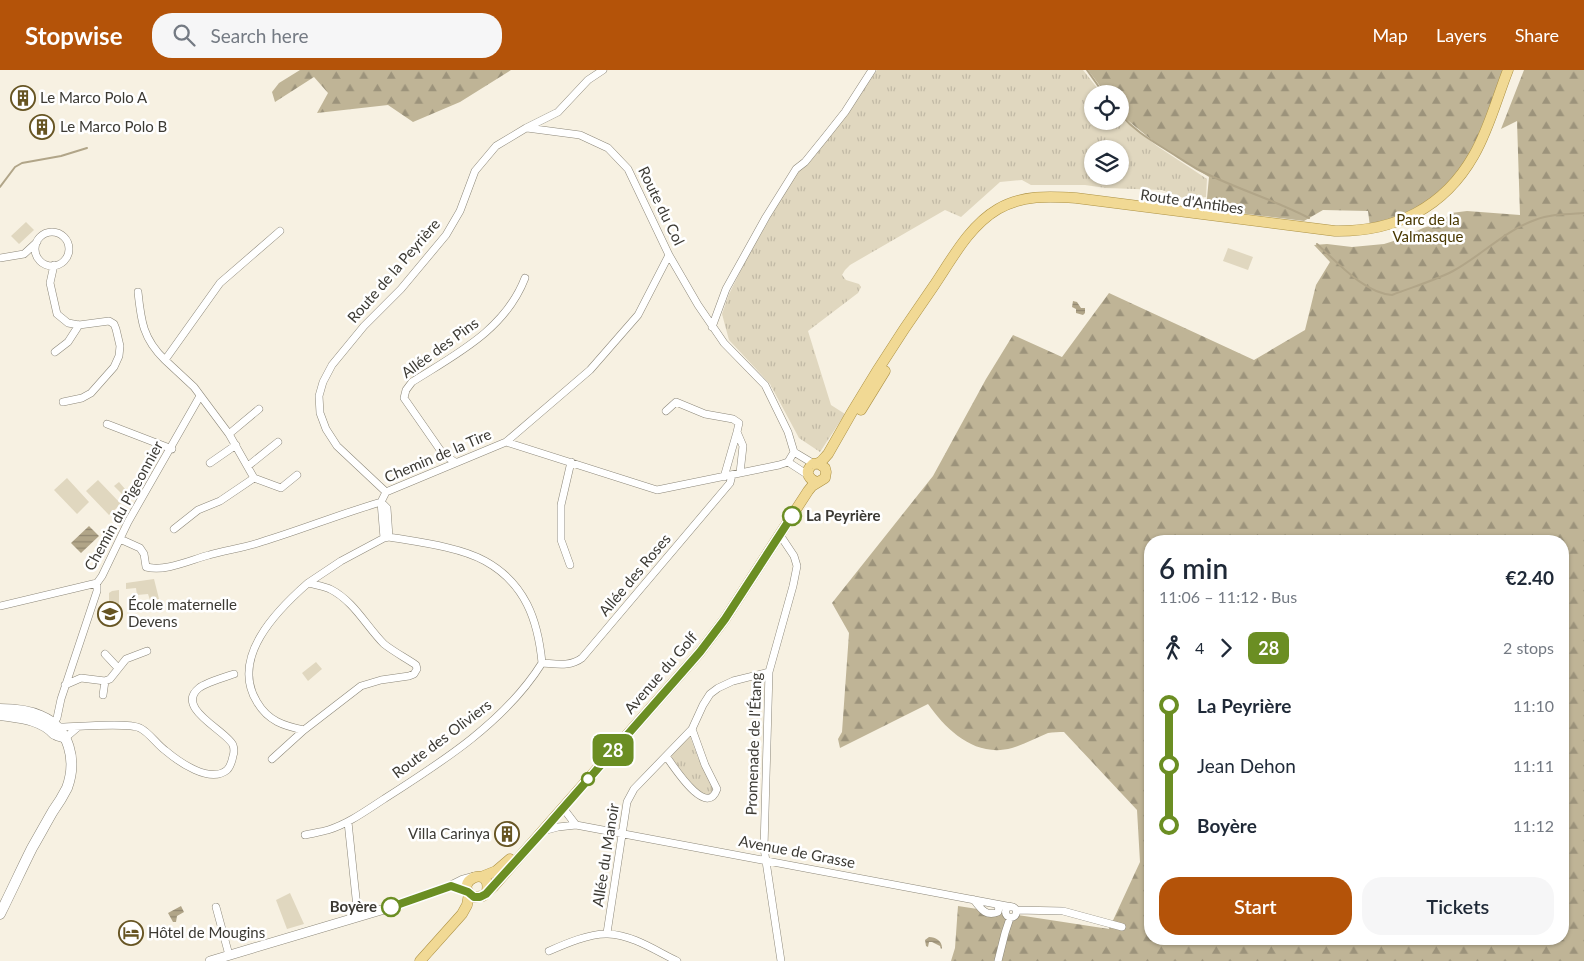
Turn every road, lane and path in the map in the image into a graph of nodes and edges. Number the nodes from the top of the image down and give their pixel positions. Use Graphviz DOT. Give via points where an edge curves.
graph roads {
  1 [pos="603,70"];
  2 [pos="872,70"];
  3 [pos="1508,70"];
  4 [pos="1513,70"];
  5 [pos="526,128"];
  6 [pos="280,231"];
  7 [pos="40,238"];
  8 [pos="24,254"];
  9 [pos="669,255"];
  10 [pos="0,258"];
  11 [pos="42,262"];
  12 [pos="54,266"];
  13 [pos="525,278"];
  14 [pos="138,292"];
  15 [pos="914,320"];
  16 [pos="79,326"];
  17 [pos="712,327"];
  18 [pos="54,352"];
  19 [pos="164,360"];
  20 [pos="200,396"];
  21 [pos="63,402"];
  22 [pos="258,409"];
  23 [pos="666,411"];
  24 [pos="107,424"];
  25 [pos="737,432"];
  26 [pos="229,434"];
  27 [pos="278,442"];
  28 [pos="506,442"];
  29 [pos="236,446"];
  30 [pos="172,448"];
  31 [pos="794,452"];
  32 [pos="455,462"];
  33 [pos="571,462"];
  34 [pos="788,462"];
  35 [pos="210,463"];
  36 [pos="819,465"];
  37 [pos="248,466"];
  38 [pos="740,473"];
  39 [pos="297,475"];
  40 [pos="732,475"];
  41 [pos="724,477"];
  42 [pos="254,478"];
  43 [pos="812,478"];
  44 [pos="386,492"];
  45 [pos="381,502"];
  46 [pos="174,529"];
  47 [pos="780,535"];
  48 [pos="387,538"];
  49 [pos="120,539"];
  50 [pos="772,547"];
  51 [pos="791,553"];
  52 [pos="570,565"];
  53 [pos="97,583"];
  54 [pos="308,583"];
  55 [pos="0,606"];
  56 [pos="147,651"];
  57 [pos="105,654"];
  58 [pos="542,663"];
  59 [pos="118,668"];
  60 [pos="769,672"];
  61 [pos="234,674"];
  62 [pos="106,681"];
  63 [pos="65,685"];
  64 [pos="103,695"];
  65 [pos="0,709"];
  66 [pos="0,715"];
  67 [pos="78,727"];
  68 [pos="692,728"];
  69 [pos="304,730"];
  70 [pos="57,732"];
  71 [pos="666,756"];
  72 [pos="272,759"];
  73 [pos="563,808"];
  74 [pos="550,815"];
  75 [pos="348,822"];
  76 [pos="576,825"];
  77 [pos="543,831"];
  78 [pos="622,833"];
  79 [pos="306,835"];
  80 [pos="765,860"];
  81 [pos="478,877"];
  82 [pos="451,886"];
  83 [pos="469,893"];
  84 [pos="484,894"];
  85 [pos="974,900"];
  86 [pos="216,907"];
  87 [pos="998,908"];
  88 [pos="1014,908"];
  89 [pos="0,914"];
  90 [pos="358,917"];
  91 [pos="1008,917"];
  92 [pos="1122,927"];
  93 [pos="607,933"];
  94 [pos="549,951"];
  95 [pos="229,955"];
  96 [pos="210,961"];
  97 [pos="420,961"];
  98 [pos="428,961"];
  99 [pos="677,961"];
  100 [pos="781,961"];
  101 [pos="998,961"];
  1 -- 5 [label="street, Route de la Peyrière" via="588,80 558,112"];
  2 -- 17 [label="street" via="845,112 796,169 771,208 726,289"];
  3 -- 15 [label="main road, Route d'Antibes" via="1482,139 1466,168 1446,192 1408,218 1365,230 1335,231 1076,198 1025,199 1000,208 967,236"];
  4 -- 15 [label="main road, Route d'Antibes" via="1486,142 1471,170 1450,196 1410,222 1366,235 1337,237 1080,202 1028,203 1004,211 978,230"];
  5 -- 9 [label="street, Route du Col" via="580,135 608,148 628,169"];
  5 -- 44 [label="street, Route de la Peyrière" via="496,146 475,170 460,211 446,235 332,364 323,382 319,396 320,414 326,429 337,446"];
  6 -- 19 [label="street" via="220,282"];
  7 -- 8 [label="street"];
  7 -- 11 [label="street" via="36,248"];
  7 -- 12 [label="street" via="46,233 56,232 68,242 67,257"];
  8 -- 10 [label="street"];
  8 -- 11 [label="street"];
  9 -- 17 [label="street, Route du Col"];
  9 -- 28 [label="street" via="638,315 590,370"];
  11 -- 12 [label="street"];
  12 -- 16 [label="street" via="50,283 57,314 68,323"];
  13 -- 32 [label="street, Allée des Pins" via="513,303 499,321 474,343 412,382 406,390 404,398 443,454"];
  14 -- 19 [label="street" via="144,333"];
  15 -- 36 [label="main road, Route d'Antibes"];
  16 -- 18 [label="street" via="68,342"];
  16 -- 21 [label="street" via="109,321 114,324 120,346 119,356 114,367 90,393"];
  17 -- 31 [label="street, Route du Col" via="765,385"];
  19 -- 20 [label="street"];
  20 -- 26 [label="street"];
  20 -- 30 [label="street, Chemin du Pigeonnier"];
  22 -- 26 [label="street"];
  23 -- 25 [label="street" via="676,402 705,414 733,419 739,423"];
  24 -- 30 [label="street"];
  25 -- 38 [label="street" via="743,446"];
  25 -- 41 [label="street"];
  26 -- 29 [label="street"];
  27 -- 37 [label="street"];
  28 -- 32 [label="street, Chemin de la Tire"];
  28 -- 33 [label="street, Chemin de la Tire"];
  29 -- 35 [label="street"];
  29 -- 37 [label="street"];
  30 -- 49 [label="street, Chemin du Pigeonnier"];
  31 -- 34 [label="street"];
  31 -- 36 [label="street"];
  32 -- 44 [label="street, Chemin de la Tire"];
  33 -- 41 [label="street, Chemin de la Tire" via="657,490"];
  33 -- 52 [label="street" via="562,505 561,540"];
  34 -- 38 [label="street, Chemin de la Tire"];
  34 -- 43 [label="street"];
  36 -- 43 [label="main road" via="809,469"];
  36 -- 43 [label="main road" via="826,472 825,478"];
  37 -- 42 [label="street"];
  38 -- 40 [label="street, Chemin de la Tire"];
  39 -- 42 [label="street" via="281,488"];
  40 -- 41 [label="street, Chemin de la Tire"];
  40 -- 58 [label="street, Allée des Roses" via="730,483 582,658 574,664"];
  42 -- 46 [label="street" via="220,501 198,510"];
  43 -- 47 [label="main road, Avenue du Golf" via="808,491"];
  43 -- 74 [label="main road, Avenue du Golf" via="721,615"];
  44 -- 45 [label="street, Chemin de la Tire"];
  45 -- 48 [label="street"];
  45 -- 49 [label="street, Chemin de la Tire" via="260,543 155,569 146,567 140,548"];
  47 -- 50 [label="main road, Avenue du Golf"];
  47 -- 51 [label="street, Promenade de l'Étang"];
  48 -- 54 [label="street" via="341,561"];
  48 -- 58 [label="street" via="453,549 484,560 502,572 529,606 536,624"];
  49 -- 53 [label="street, Chemin du Pigeonnier"];
  50 -- 51 [label="street"];
  50 -- 73 [label="main road, Avenue du Golf" via="700,652"];
  51 -- 60 [label="street, Promenade de l'Étang" via="796,560 797,571"];
  53 -- 55 [label="street"];
  53 -- 63 [label="street, Chemin du Pigeonnier"];
  54 -- 69 [label="street" via="273,617 251,653 248,668 253,696 260,708 271,719"];
  54 -- 69 [label="street" via="329,589 344,598 391,650 416,665 417,670 410,676 361,686"];
  56 -- 59 [label="street" via="126,659"];
  57 -- 59 [label="street"];
  58 -- 75 [label="street, Route des Oliviers" via="506,708 477,734"];
  59 -- 62 [label="street"];
  60 -- 68 [label="street, Allée du Manoir" via="718,688 710,694"];
  60 -- 80 [label="street, Promenade de l'Étang"];
  61 -- 67 [label="street" via="199,687 192,700 206,722 233,745 232,763 216,775 193,769 166,752 141,729 130,726"];
  62 -- 63 [label="street" via="81,678"];
  62 -- 64 [label="street"];
  63 -- 70 [label="street, Chemin du Pigeonnier"];
  65 -- 70 [label="main road" via="42,716"];
  66 -- 70 [label="main road" via="31,720"];
  67 -- 70 [label="street"];
  67 -- 70 [label="street"];
  68 -- 71 [label="street, Allée du Manoir"];
  68 -- 71 [label="street" via="717,789 715,795 706,799 695,793"];
  69 -- 72 [label="street"];
  70 -- 89 [label="main road" via="66,770 61,793"];
  71 -- 78 [label="street, Allée du Manoir" via="634,789 627,802"];
  73 -- 74 [label="main road"];
  73 -- 76 [label="street"];
  73 -- 77 [label="main road, Avenue du Golf"];
  74 -- 81 [label="main road, Avenue du Golf" via="503,866"];
  75 -- 79 [label="street, Route des Oliviers"];
  75 -- 90 [label="street"];
  76 -- 77 [label="street, Avenue de Grasse"];
  76 -- 78 [label="street, Avenue de Grasse"];
  77 -- 84 [label="main road, Avenue du Golf"];
  78 -- 80 [label="street, Avenue de Grasse"];
  78 -- 93 [label="street, Allée du Manoir"];
  80 -- 85 [label="street, Avenue de Grasse"];
  80 -- 100 [label="street, Promenade de l'Étang"];
  81 -- 82 [label="street, Avenue du Golf"];
  81 -- 83 [label="main road" via="471,878 467,885"];
  81 -- 84 [label="main road" via="486,881"];
  82 -- 83 [label="street"];
  82 -- 90 [label="street, Avenue du Golf"];
  83 -- 84 [label="main road" via="474,897"];
  83 -- 97 [label="main road" via="462,914"];
  84 -- 98 [label="main road, Avenue du Golf"];
  85 -- 87 [label="street, Avenue de Grasse"];
  85 -- 87 [label="street" via="987,914 993,914"];
  86 -- 95 [label="street"];
  87 -- 88 [label="street, Avenue de Grasse"];
  87 -- 91 [label="street"];
  88 -- 91 [label="street" via="1008,908"];
  88 -- 92 [label="street, Avenue de Grasse" via="1063,911"];
  90 -- 95 [label="street, Avenue du Golf"];
  91 -- 101 [label="street"];
  93 -- 94 [label="street" via="578,939"];
  93 -- 99 [label="street" via="627,937"];
  95 -- 96 [label="street, Avenue du Golf"];
}
